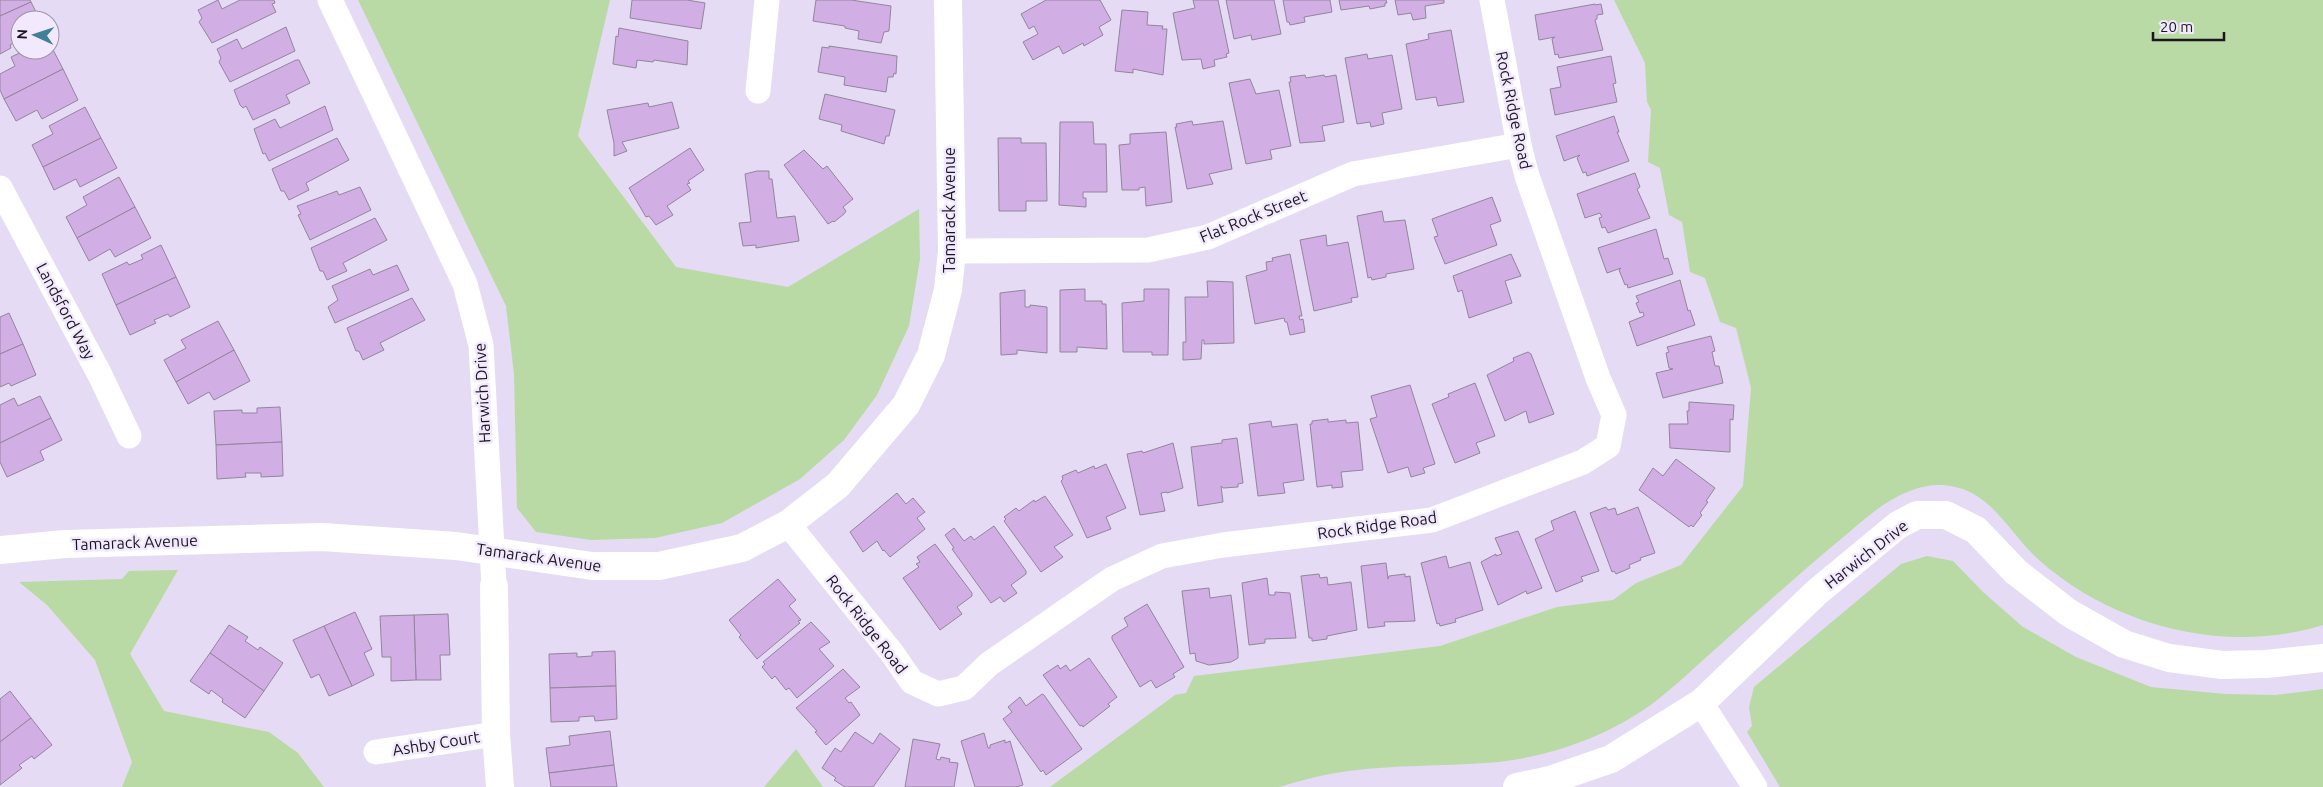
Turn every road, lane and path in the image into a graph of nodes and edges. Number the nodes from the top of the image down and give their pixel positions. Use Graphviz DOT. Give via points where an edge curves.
graph roads {
  1 [pos="330,0"];
  2 [pos="767,0"];
  3 [pos="948,0"];
  4 [pos="1492,0"];
  5 [pos="758,91"];
  6 [pos="1519,146"];
  7 [pos="0,188"];
  8 [pos="952,251"];
  9 [pos="129,436"];
  10 [pos="788,524"];
  11 [pos="0,550"];
  12 [pos="493,552"];
  13 [pos="494,586"];
  14 [pos="2323,658"];
  15 [pos="1701,703"];
  16 [pos="496,734"];
  17 [pos="376,752"];
  18 [pos="500,787"];
  19 [pos="1517,787"];
  20 [pos="1754,787"];
  1 -- 12 [label="street, Harwich Drive" via="464,284 481,344"];
  2 -- 5 [label="street"];
  3 -- 8 [label="main road, Tamarack Avenue"];
  4 -- 6 [label="street, Rock Ridge Road"];
  6 -- 8 [label="street, Flat Rock Street" via="1353,174 1208,237 1148,250"];
  6 -- 10 [label="street, Rock Ridge Road" via="1614,415 1608,446 1583,462 1432,520 1223,545 1162,556 1112,579 989,664 964,688 938,694 912,682"];
  7 -- 9 [label="street, Landsford Way"];
  8 -- 10 [label="main road, Tamarack Avenue" via="948,290 931,355 906,405 838,485"];
  10 -- 12 [label="main road, Tamarack Avenue" via="742,548 659,566 592,566"];
  11 -- 12 [label="main road, Tamarack Avenue" via="65,544 322,537 456,546"];
  12 -- 13 [label="street, Harwich Drive"];
  13 -- 16 [label="main road, Harwich Drive"];
  14 -- 15 [label="main road, Harwich Drive" via="2222,665 2170,658 2124,644 2069,613 2016,572 1976,530 1946,515 1917,515 1898,525 1817,592"];
  15 -- 19 [label="main road, Harwich Drive" via="1611,759 1550,780"];
  15 -- 20 [label="street"];
  16 -- 17 [label="street, Ashby Court"];
  16 -- 18 [label="main road, Harwich Drive"];
}
